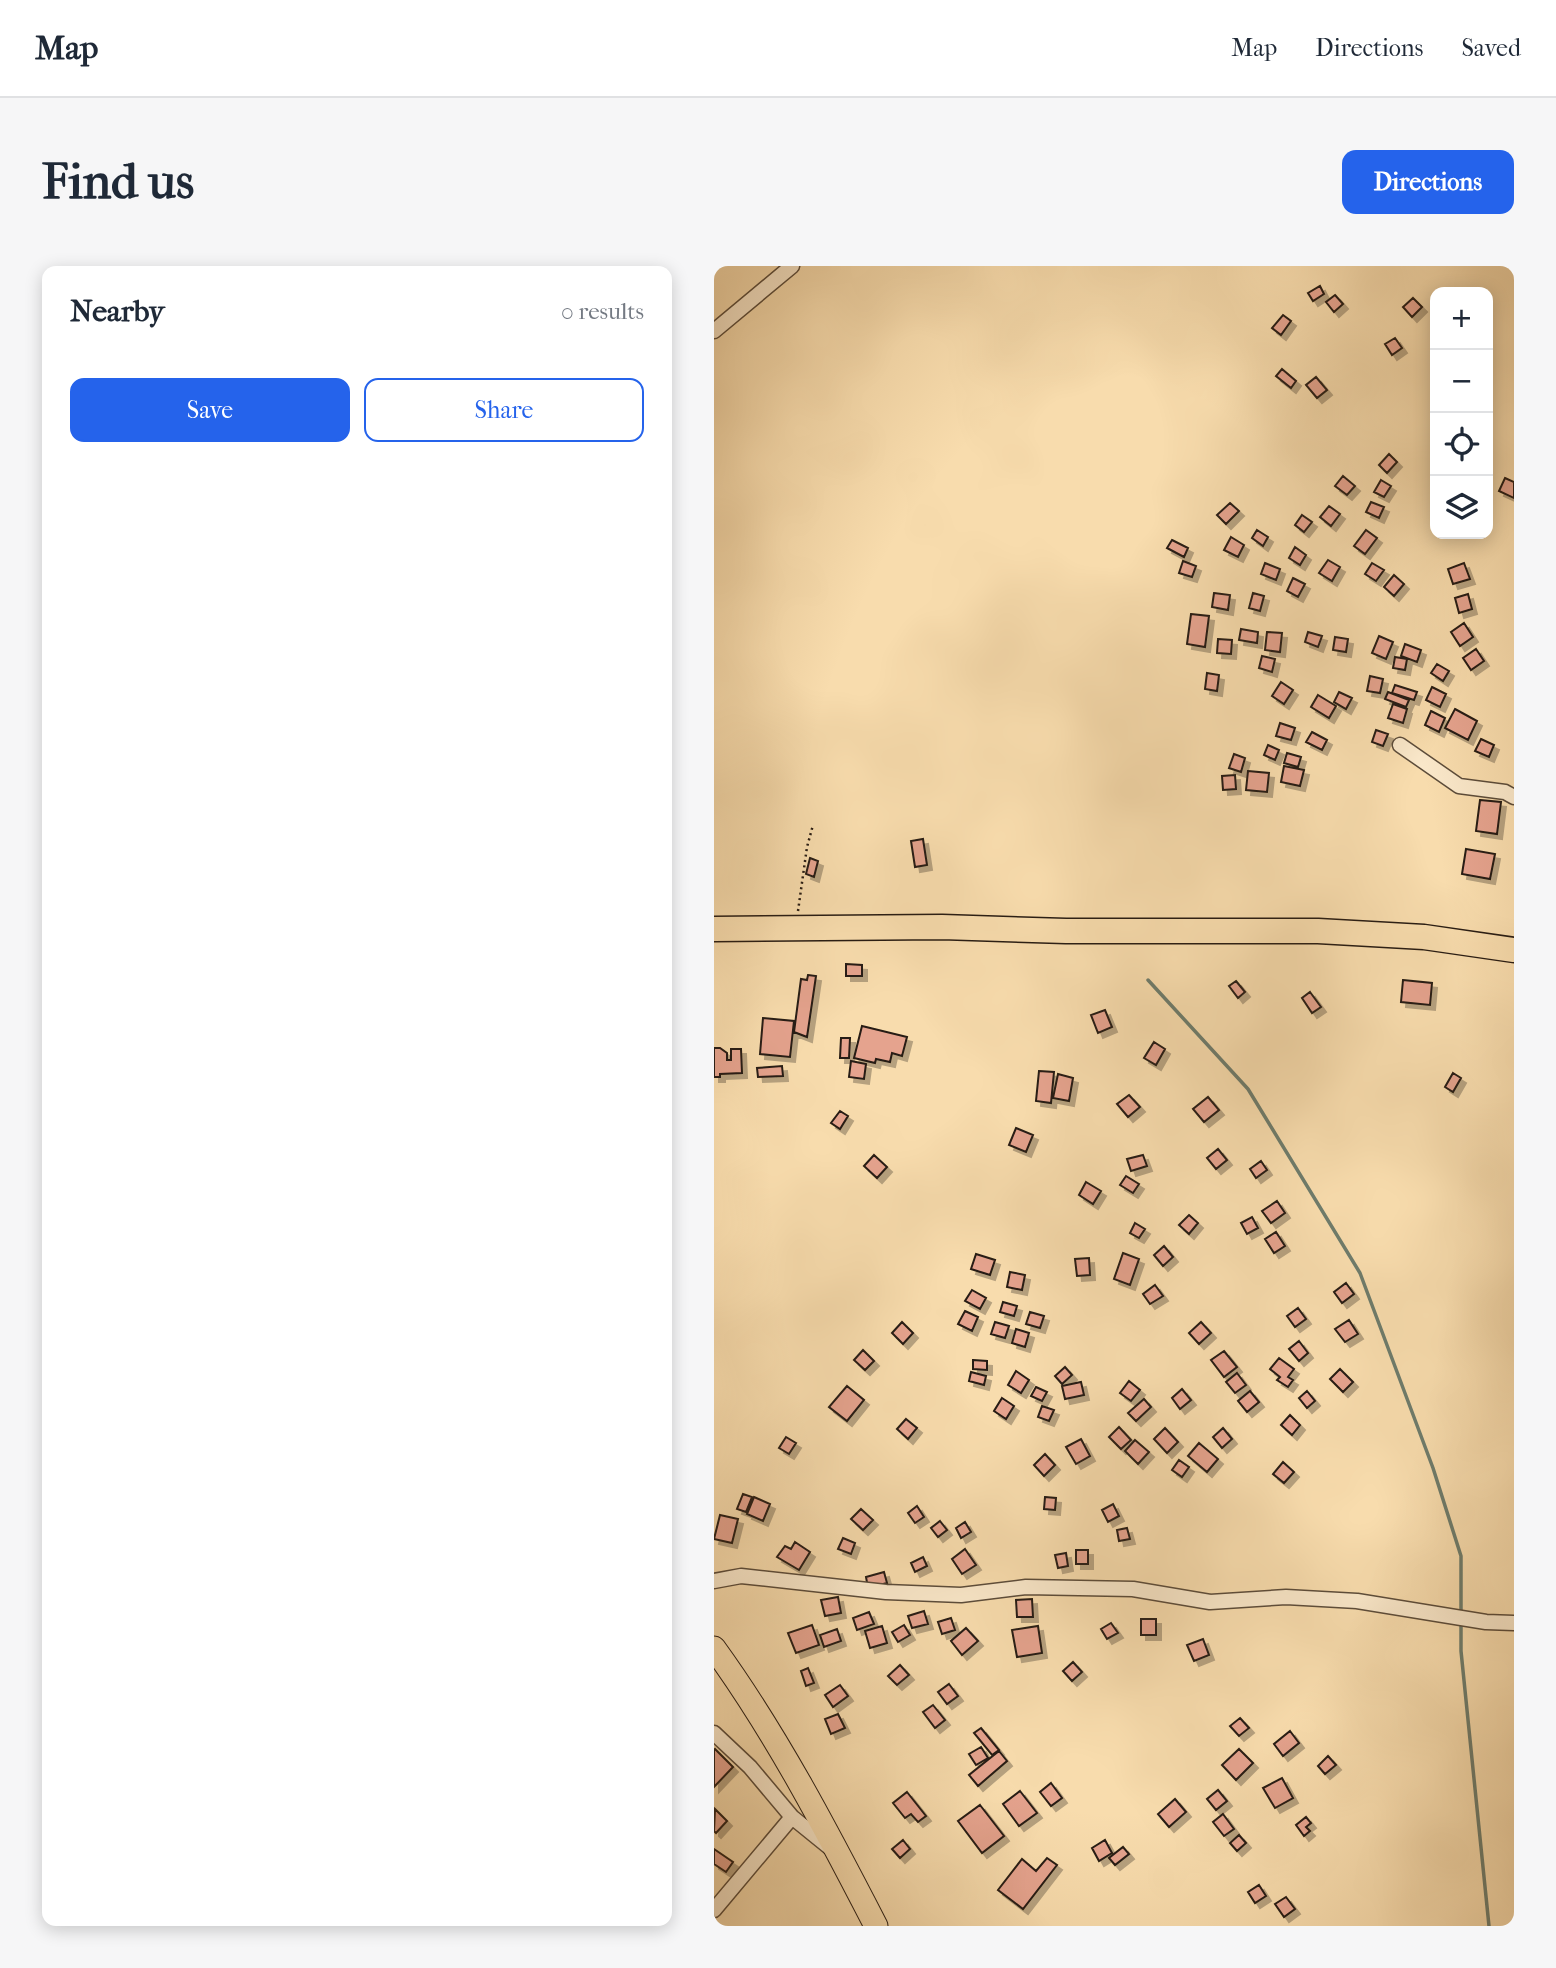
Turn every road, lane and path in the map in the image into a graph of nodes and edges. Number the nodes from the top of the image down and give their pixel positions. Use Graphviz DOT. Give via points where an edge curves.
graph roads {
  1 [pos="792,266"];
  2 [pos="714,331"];
  3 [pos="1400,745"];
  4 [pos="1514,797"];
  5 [pos="813,825"];
  6 [pos="796,928"];
  7 [pos="714,929"];
  8 [pos="1514,950"];
  9 [pos="714,1581"];
  10 [pos="1514,1623"];
  11 [pos="714,1648"];
  12 [pos="714,1733"];
  13 [pos="792,1817"];
  14 [pos="841,1856"];
  15 [pos="714,1910"];
  16 [pos="876,1926"];
  1 -- 2 [label="street"];
  3 -- 4 [label="street" via="1458,786"];
  5 -- 6 [label="path"];
  6 -- 7 [label="highway"];
  6 -- 8 [label="highway" via="1318,931 1424,937"];
  9 -- 10 [label="street" via="741,1576 961,1595 1026,1587 1133,1589 1210,1602 1286,1597 1357,1601"];
  11 -- 14 [label="main road"];
  12 -- 13 [label="street"];
  13 -- 14 [label="street"];
  13 -- 15 [label="street"];
  14 -- 16 [label="main road"];
}
